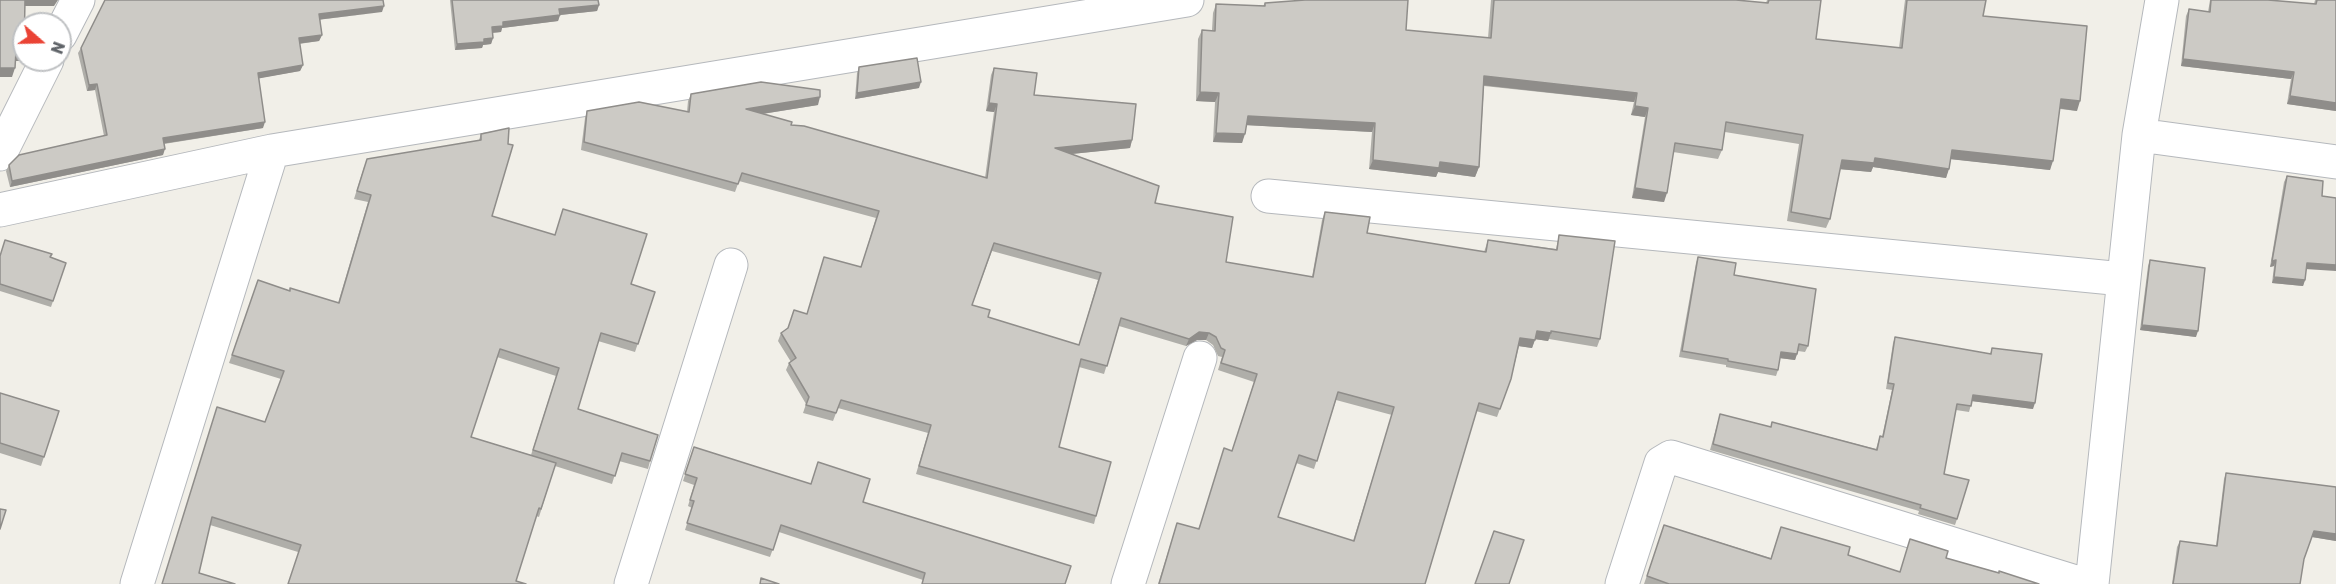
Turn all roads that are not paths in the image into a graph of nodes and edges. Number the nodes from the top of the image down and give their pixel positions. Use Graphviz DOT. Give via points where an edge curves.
graph roads {
  1 [pos="1187,0"];
  2 [pos="2162,0"];
  3 [pos="41,72"];
  4 [pos="2139,135"];
  5 [pos="272,150"];
  6 [pos="0,154"];
  7 [pos="2336,162"];
  8 [pos="1268,196"];
  9 [pos="0,210"];
  10 [pos="731,265"];
  11 [pos="2123,279"];
  12 [pos="1200,358"];
  13 [pos="137,584"];
  14 [pos="631,584"];
  15 [pos="1128,584"];
  16 [pos="1622,584"];
  17 [pos="2082,584"];
  18 [pos="2092,584"];
  1 -- 5 [label="street"];
  2 -- 4 [label="street"];
  3 -- 6 [label="street"];
  4 -- 7 [label="street"];
  4 -- 11 [label="street"];
  5 -- 9 [label="street"];
  5 -- 13 [label="street"];
  8 -- 11 [label="street"];
  10 -- 14 [label="street"];
  11 -- 18 [label="street"];
  12 -- 15 [label="street"];
  16 -- 17 [label="street" via="1661,463 1671,457"];
}
